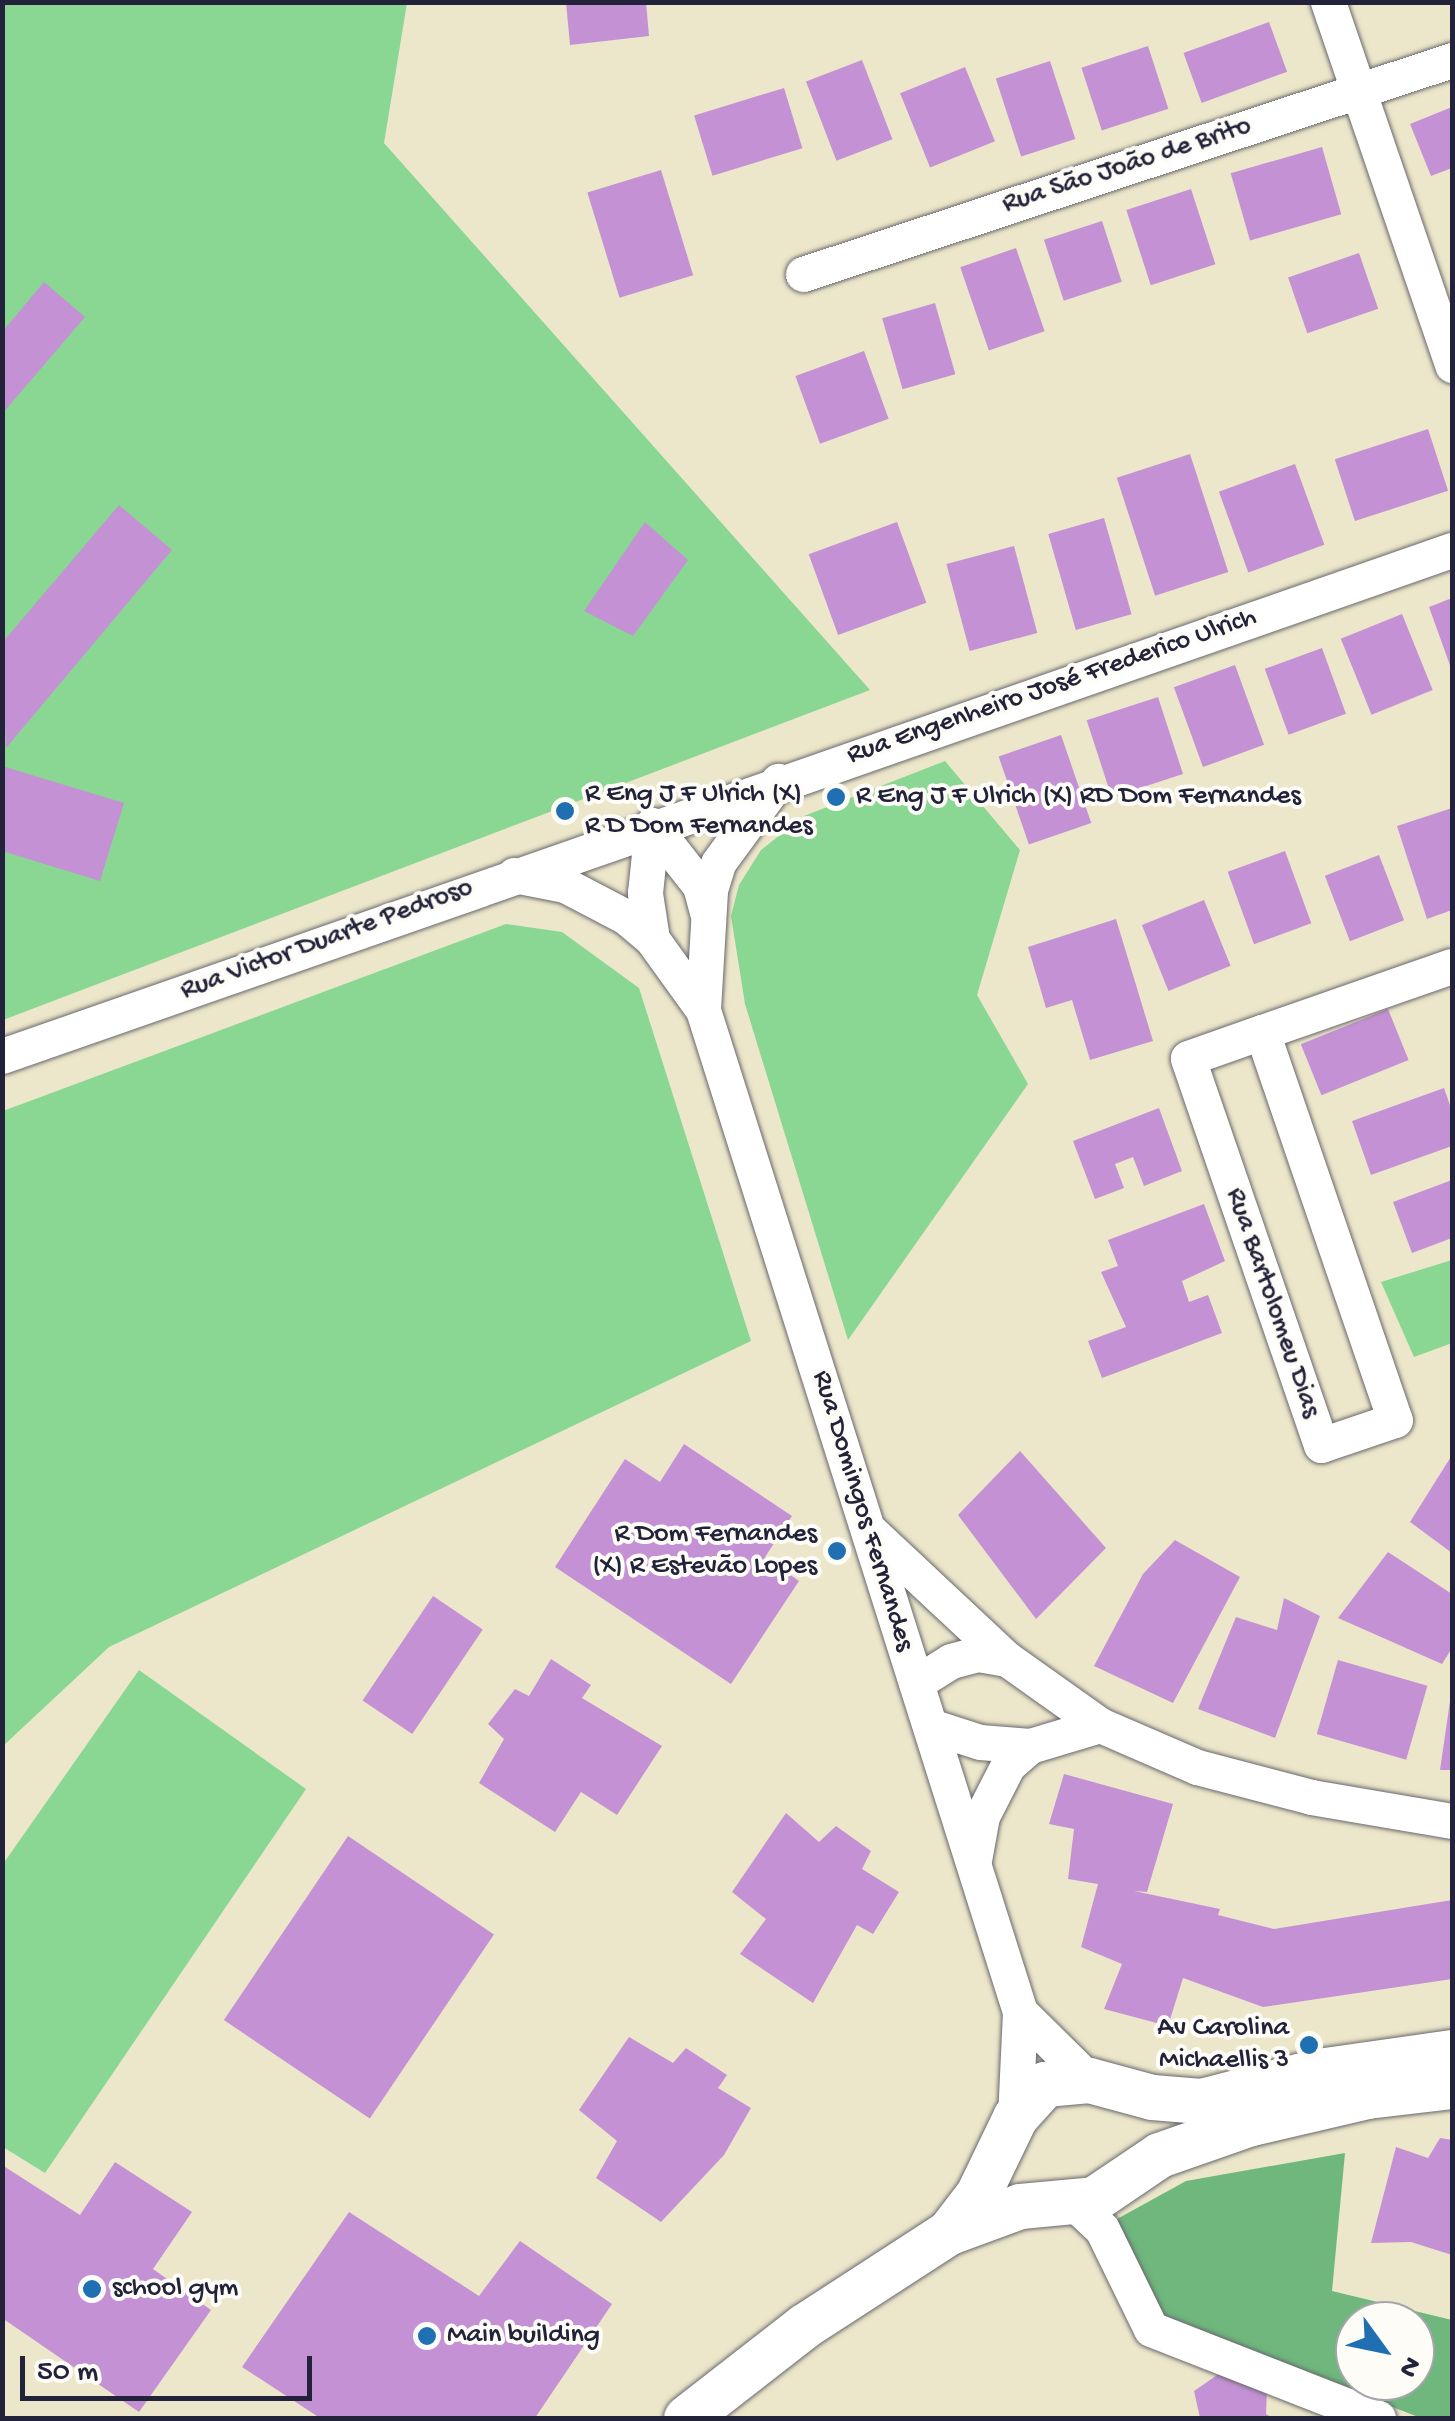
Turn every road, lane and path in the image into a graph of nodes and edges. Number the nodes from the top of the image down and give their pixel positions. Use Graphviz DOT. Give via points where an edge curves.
graph roads {
  1 [pos="1328,2"];
  2 [pos="1452,60"];
  3 [pos="1359,88"];
  4 [pos="803,274"];
  5 [pos="1452,364"];
  6 [pos="1452,550"];
  7 [pos="778,781"];
  8 [pos="652,825"];
  9 [pos="510,875"];
  10 [pos="708,913"];
  11 [pos="652,938"];
  12 [pos="1452,966"];
  13 [pos="703,1010"];
  14 [pos="1262,1032"];
  15 [pos="2,1056"];
  16 [pos="868,1529"];
  17 [pos="1006,1658"];
  18 [pos="916,1683"];
  19 [pos="1100,1725"];
  20 [pos="930,1726"];
  21 [pos="1030,1746"];
  22 [pos="1452,1822"];
  23 [pos="974,1862"];
  24 [pos="1020,2012"];
  25 [pos="1452,2052"];
  26 [pos="1098,2084"];
  27 [pos="1452,2086"];
  28 [pos="1014,2123"];
  29 [pos="1124,2175"];
  30 [pos="1065,2202"];
  31 [pos="949,2232"];
  32 [pos="686,2418"];
  33 [pos="1378,2418"];
  1 -- 3 [label="street"];
  2 -- 3 [label="street, Rua São João de Brito"];
  3 -- 4 [label="street, Rua São João de Brito"];
  3 -- 5 [label="street"];
  6 -- 7 [label="street, Rua Engenheiro José Frederico Ulrich"];
  7 -- 8 [label="street, Rua Engenheiro José Frederico Ulrich"];
  7 -- 10 [label="street, Rua Domingos Fernandes" via="718,863"];
  8 -- 9 [label="street, Rua Victor Duarte Pedroso"];
  8 -- 10 [label="street, Rua Domingos Fernandes" via="700,886"];
  8 -- 11 [label="street, Rua Domingos Fernandes" via="645,869"];
  9 -- 11 [label="street, Rua Domingos Fernandes" via="594,898"];
  9 -- 15 [label="street, Rua Victor Duarte Pedroso"];
  10 -- 13 [label="street, Rua Domingos Fernandes"];
  11 -- 13 [label="street, Rua Domingos Fernandes"];
  12 -- 14 [label="street, Rua Bartolomeu Dias"];
  13 -- 16 [label="street, Rua Domingos Fernandes"];
  14 -- 14 [label="street, Rua Bartolomeu Dias" via="1188,1058 1321,1446 1395,1420"];
  16 -- 17 [label="street"];
  16 -- 18 [label="street, Rua Domingos Fernandes"];
  17 -- 18 [label="street" via="978,1654 951,1661"];
  17 -- 19 [label="street"];
  18 -- 20 [label="street, Rua Domingos Fernandes"];
  19 -- 21 [label="street"];
  19 -- 22 [label="street" via="1198,1768 1311,1798"];
  20 -- 21 [label="street" via="980,1742"];
  20 -- 23 [label="street, Rua Domingos Fernandes"];
  21 -- 23 [label="street" via="992,1790"];
  23 -- 24 [label="street, Rua Domingos Fernandes"];
  24 -- 26 [label="street, Rua Domingos Fernandes"];
  24 -- 28 [label="street, Rua Domingos Fernandes"];
  25 -- 26 [label="street" via="1318,2071 1201,2101"];
  26 -- 28 [label="street" via="1045,2084"];
  26 -- 29 [label="street" via="1122,2101 1135,2138"];
  27 -- 29 [label="street" via="1367,2096 1251,2123 1180,2145"];
  28 -- 30 [label="street" via="1010,2148 1025,2181"];
  28 -- 31 [label="street"];
  29 -- 30 [label="street" via="1094,2199"];
  30 -- 31 [label="street"];
  30 -- 33 [label="street" via="1102,2229 1152,2329"];
  31 -- 32 [label="street" via="804,2326"];
}
